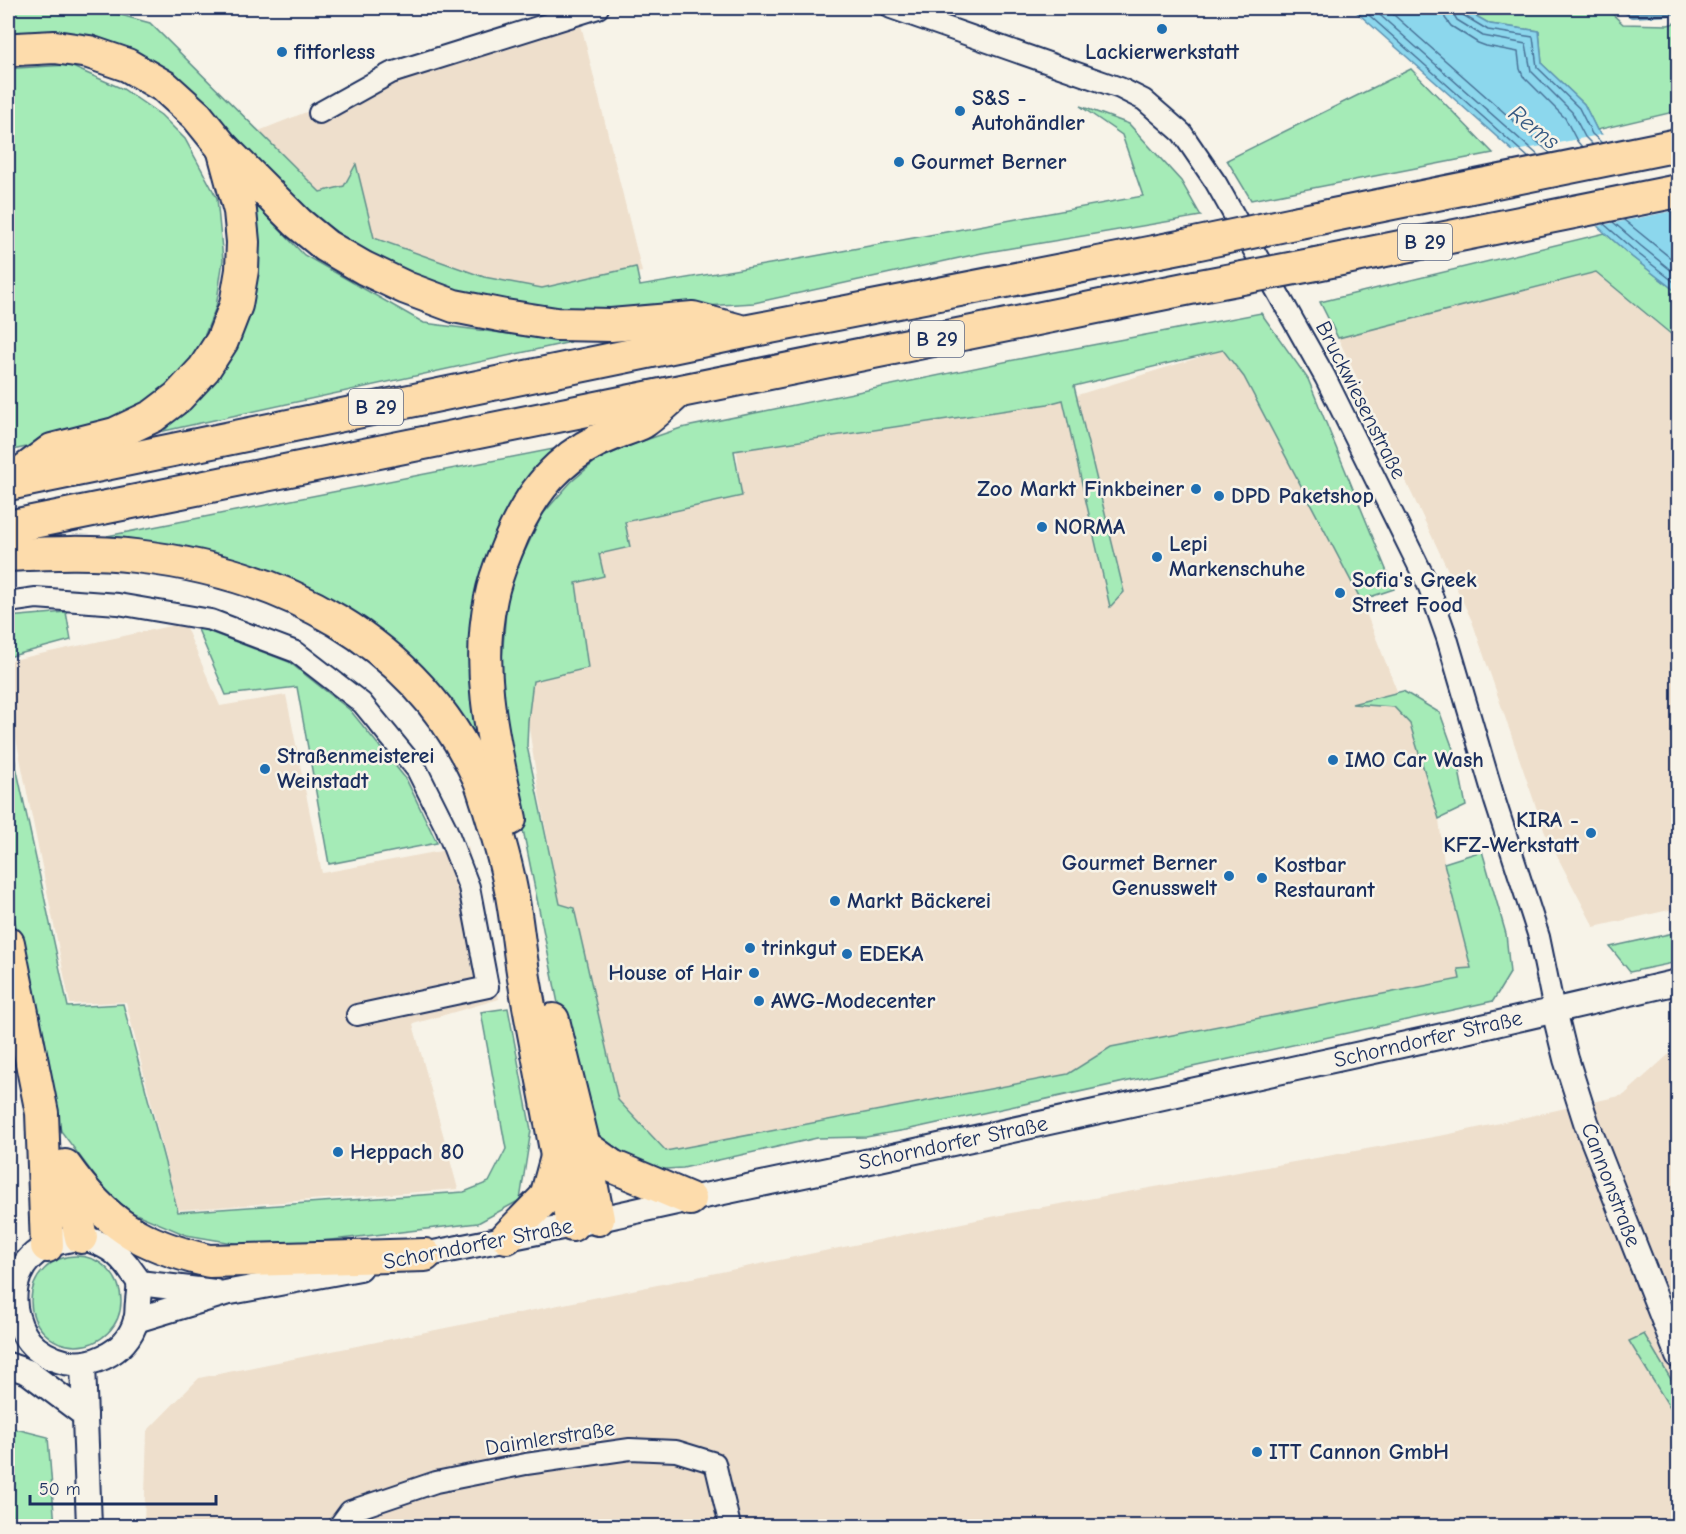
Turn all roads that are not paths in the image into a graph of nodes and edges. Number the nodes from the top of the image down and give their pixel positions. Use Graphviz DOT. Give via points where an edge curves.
graph roads {
  1 [pos="598,8"];
  2 [pos="891,8"];
  3 [pos="8,51"];
  4 [pos="319,113"];
  5 [pos="1675,146"];
  6 [pos="222,147"];
  7 [pos="1678,191"];
  8 [pos="744,332"];
  9 [pos="680,390"];
  10 [pos="8,483"];
  11 [pos="8,527"];
  12 [pos="8,555"];
  13 [pos="8,602"];
  14 [pos="8,943"];
  15 [pos="1678,982"];
  16 [pos="1554,1010"];
  17 [pos="357,1015"];
  18 [pos="42,1113"];
  19 [pos="571,1151"];
  20 [pos="65,1166"];
  21 [pos="690,1198"];
  22 [pos="585,1222"];
  23 [pos="81,1237"];
  24 [pos="507,1237"];
  25 [pos="47,1246"];
  26 [pos="425,1256"];
  27 [pos="140,1283"];
  28 [pos="225,1293"];
  29 [pos="10,1299"];
  30 [pos="1671,1317"];
  31 [pos="136,1320"];
  32 [pos="18,1340"];
  33 [pos="1678,1356"];
  34 [pos="83,1364"];
  35 [pos="8,1365"];
  36 [pos="85,1414"];
  37 [pos="89,1527"];
  38 [pos="339,1527"];
  39 [pos="730,1527"];
  1 -- 4 [label="street" via="391,73"];
  2 -- 16 [label="street, Bruckwiesenstraße" via="1120,88 1144,100 1182,133 1216,183 1325,377 1429,587 1539,937"];
  3 -- 6 [label="highway" via="55,47 89,52 126,64 165,87 197,116"];
  5 -- 8 [label="highway, B 29, bridge"];
  6 -- 8 [label="highway" via="326,246 406,288 454,306 556,324 611,325 693,318"];
  6 -- 10 [label="highway, B 29" via="240,211 243,242 236,305 222,341 204,369 153,416 115,434 51,450"];
  7 -- 9 [label="highway, B 29, bridge"];
  8 -- 10 [label="highway, B 29"];
  9 -- 11 [label="highway, B 29"];
  9 -- 19 [label="highway" via="642,423 583,450 536,492 515,527 501,566 486,633 492,727 557,1041"];
  12 -- 19 [label="highway" via="66,552 135,556 212,569 263,584 334,618 369,641 430,699 454,731 479,777 494,823 510,886 525,983"];
  13 -- 17 [label="street" via="36,598 118,604 211,620 296,652 362,703 417,770 446,828 468,887 488,987"];
  14 -- 18 [label="highway"];
  15 -- 16 [label="street, Schorndorfer Straße"];
  16 -- 21 [label="street, Schorndorfer Straße"];
  16 -- 30 [label="street, Cannonstraße" via="1586,1122"];
  18 -- 20 [label="highway"];
  18 -- 25 [label="highway"];
  19 -- 21 [label="highway"];
  19 -- 22 [label="highway" via="564,1177"];
  19 -- 24 [label="highway" via="546,1197"];
  20 -- 23 [label="highway"];
  20 -- 26 [label="highway" via="96,1205 119,1226 176,1254 209,1262"];
  21 -- 22 [label="street, Schorndorfer Straße"];
  22 -- 24 [label="street, Schorndorfer Straße"];
  23 -- 25 [label="street"];
  23 -- 27 [label="street" via="110,1248"];
  24 -- 26 [label="street, Schorndorfer Straße"];
  25 -- 29 [label="street" via="23,1268"];
  26 -- 28 [label="street, Schorndorfer Straße"];
  27 -- 28 [label="street, Schorndorfer Straße"];
  27 -- 31 [label="street"];
  28 -- 31 [label="street, Schorndorfer Straße"];
  29 -- 32 [label="street"];
  30 -- 33 [label="street, Cannonstraße"];
  31 -- 34 [label="street" via="129,1337 116,1350"];
  32 -- 34 [label="street" via="62,1362"];
  34 -- 36 [label="street"];
  35 -- 36 [label="street" via="28,1372"];
  36 -- 37 [label="street"];
  38 -- 39 [label="street, Daimlerstraße" via="350,1511 436,1482 630,1449 676,1451 715,1462"];
}
